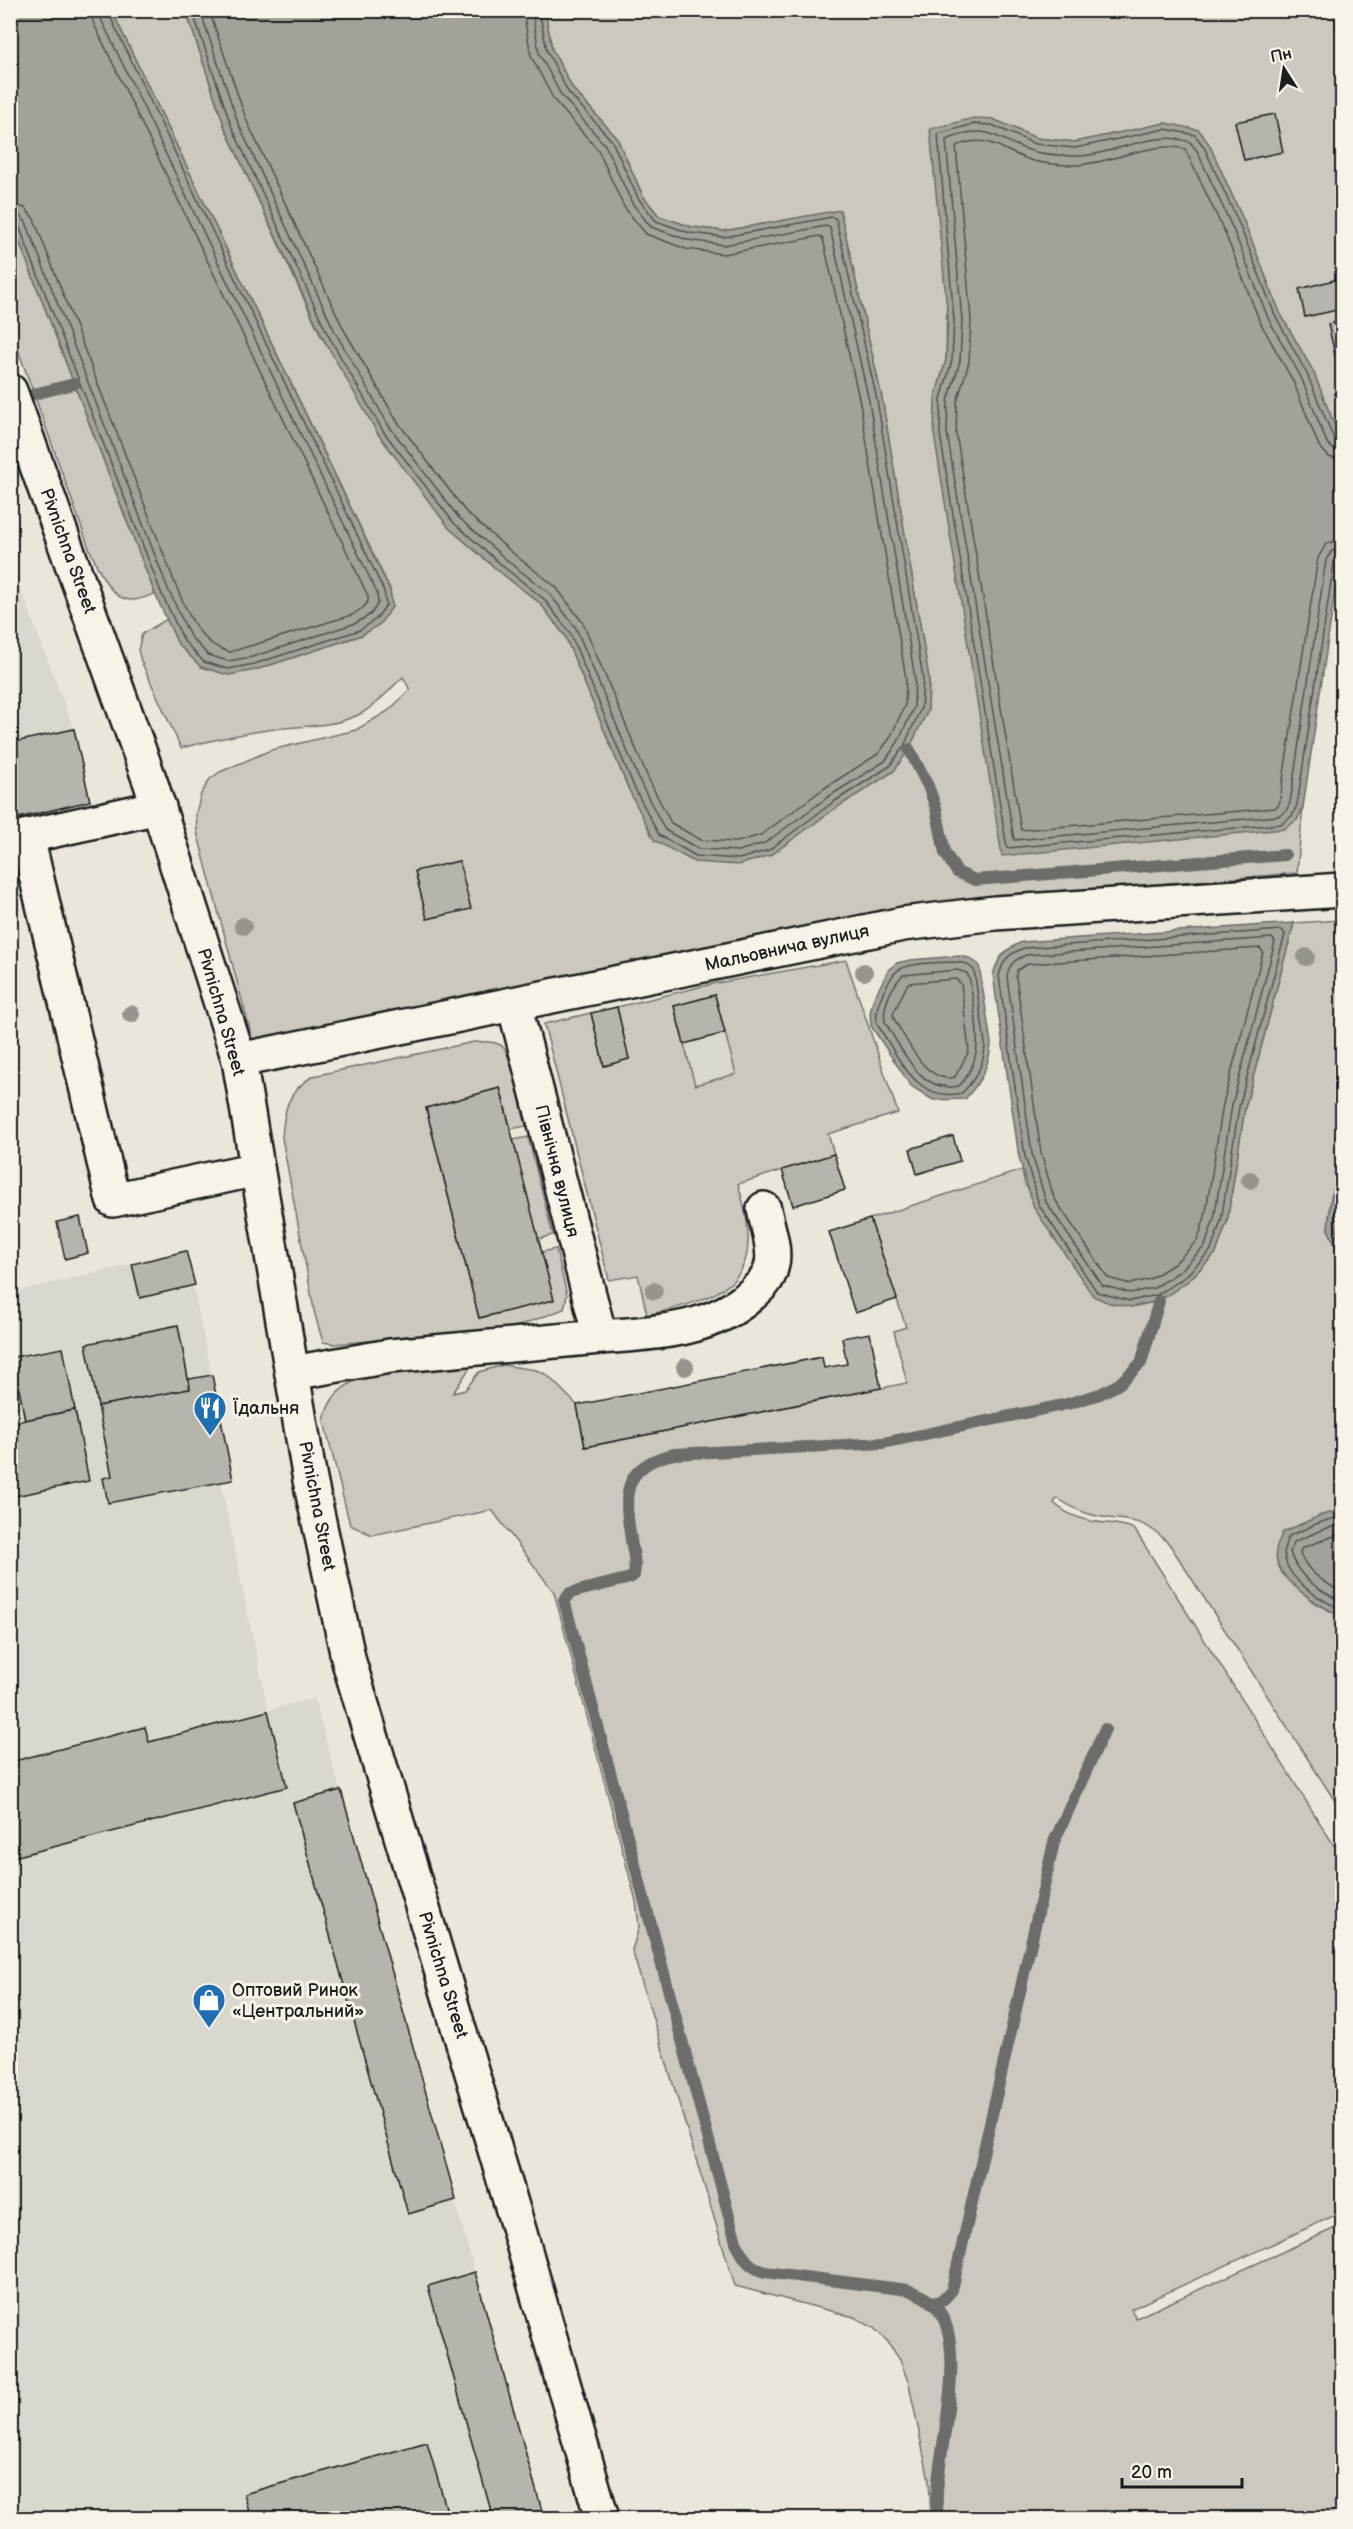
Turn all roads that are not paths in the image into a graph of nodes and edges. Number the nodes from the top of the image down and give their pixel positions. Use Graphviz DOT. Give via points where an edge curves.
graph roads {
  1 [pos="10,391"];
  2 [pos="159,807"];
  3 [pos="19,838"];
  4 [pos="1342,890"];
  5 [pos="514,1004"];
  6 [pos="238,1060"];
  7 [pos="257,1169"];
  8 [pos="764,1209"];
  9 [pos="600,1337"];
  10 [pos="292,1372"];
  11 [pos="602,2518"];
  1 -- 2 [label="street, Pivnichna Street"];
  2 -- 3 [label="street"];
  2 -- 6 [label="street, Pivnichna Street"];
  3 -- 7 [label="street" via="113,1200"];
  4 -- 5 [label="street, Мальовнича вулиця" via="945,918"];
  5 -- 6 [label="street, Мальовнича вулиця"];
  5 -- 9 [label="street, Північна вулиця"];
  6 -- 7 [label="street, Pivnichna Street"];
  7 -- 10 [label="street, Pivnichna Street"];
  8 -- 9 [label="street" via="772,1268 763,1285 747,1299 720,1316 693,1326"];
  9 -- 10 [label="street" via="390,1356"];
  10 -- 11 [label="street, Pivnichna Street" via="310,1480 349,1662"];
}
